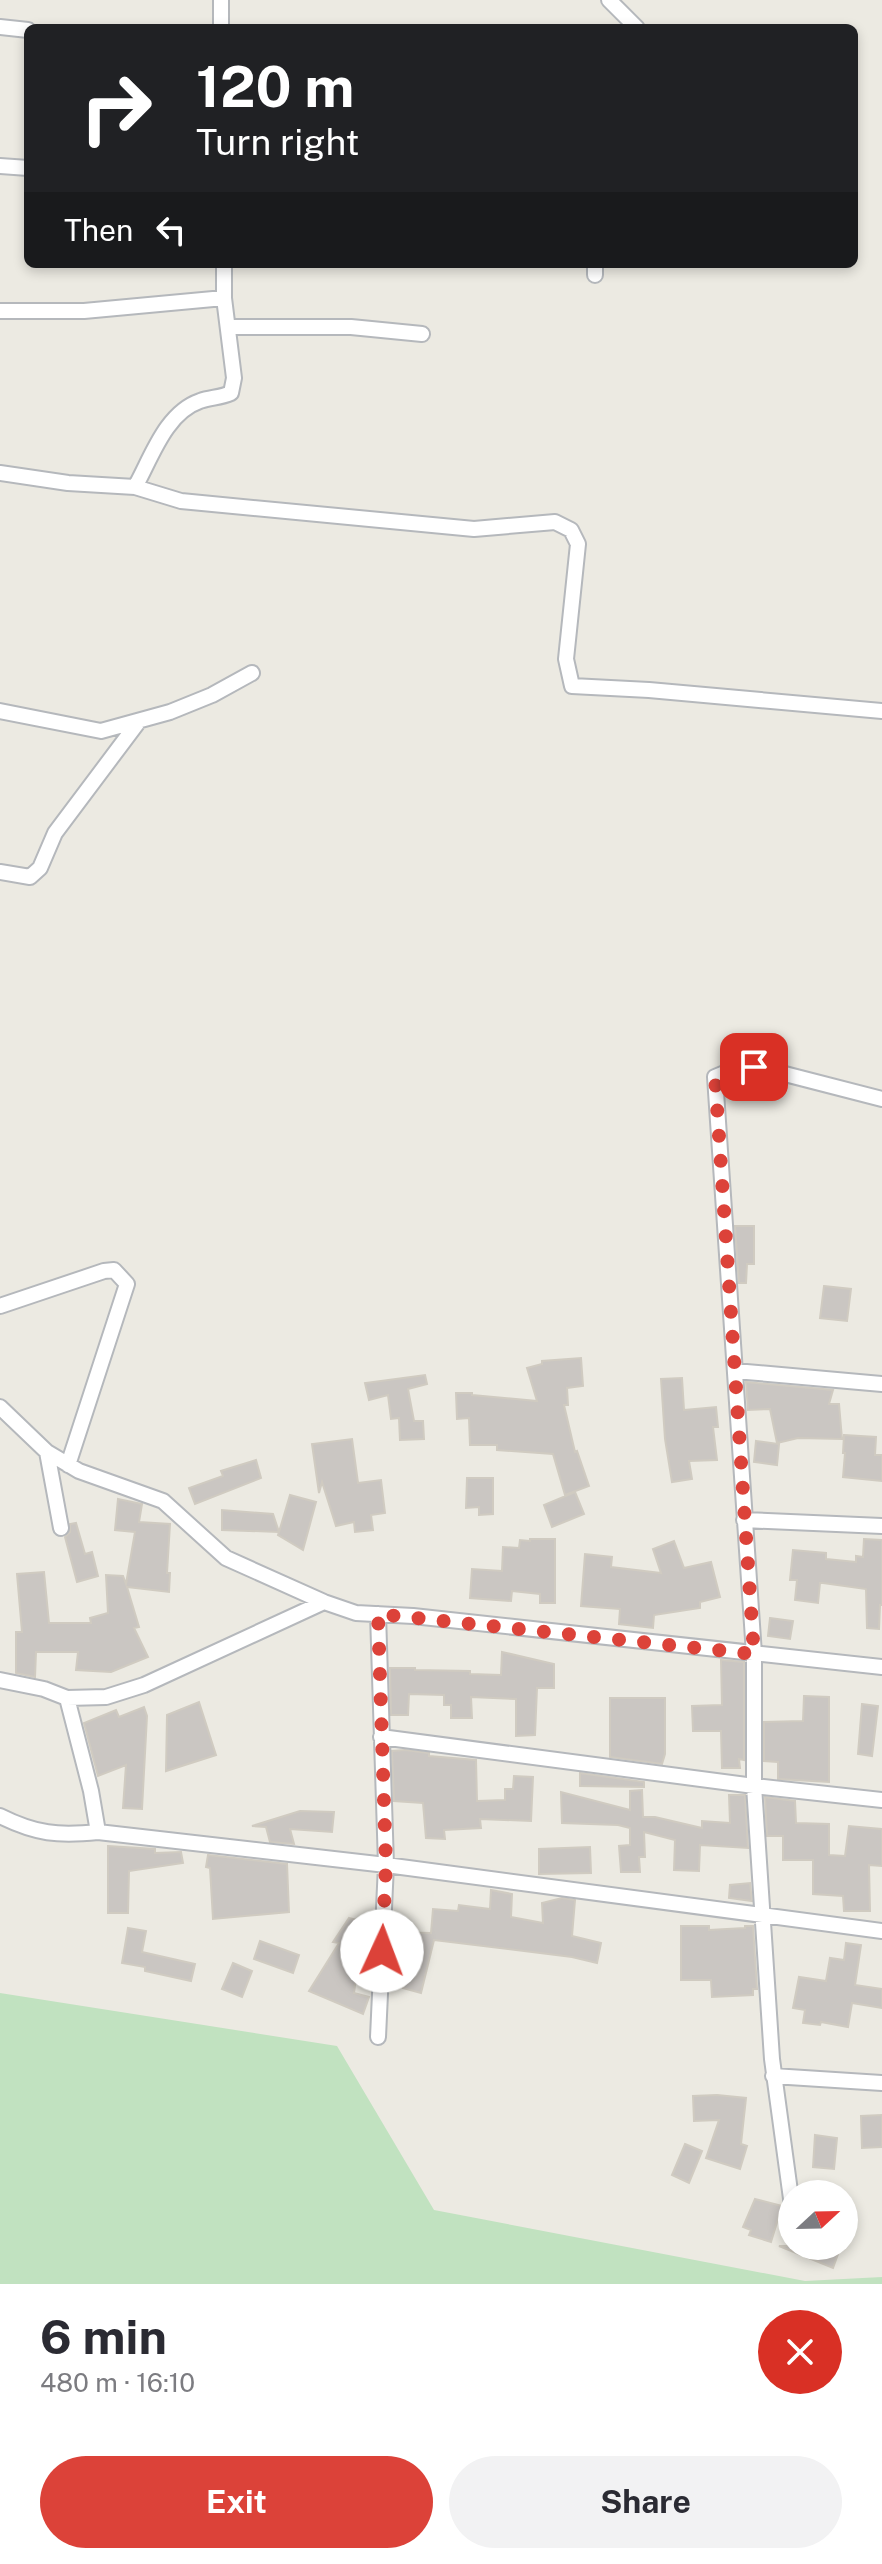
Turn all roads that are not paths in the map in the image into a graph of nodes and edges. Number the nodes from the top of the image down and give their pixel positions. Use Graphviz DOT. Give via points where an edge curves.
graph roads {
  1 [pos="221,0"];
  2 [pos="609,0"];
  3 [pos="221,24"];
  4 [pos="629,24"];
  5 [pos="0,27"];
  6 [pos="24,30"];
  7 [pos="0,166"];
  8 [pos="24,168"];
  9 [pos="224,268"];
  10 [pos="224,298"];
  11 [pos="0,311"];
  12 [pos="228,327"];
  13 [pos="422,334"];
  14 [pos="0,473"];
  15 [pos="135,487"];
  16 [pos="252,673"];
  17 [pos="0,711"];
  18 [pos="882,711"];
  19 [pos="139,721"];
  20 [pos="0,872"];
  21 [pos="882,1099"];
  22 [pos="0,1306"];
  23 [pos="735,1371"];
  24 [pos="882,1384"];
  25 [pos="0,1407"];
  26 [pos="47,1452"];
  27 [pos="68,1465"];
  28 [pos="744,1520"];
  29 [pos="882,1526"];
  30 [pos="61,1528"];
  31 [pos="324,1602"];
  32 [pos="378,1614"];
  33 [pos="754,1654"];
  34 [pos="882,1667"];
  35 [pos="0,1680"];
  36 [pos="67,1698"];
  37 [pos="381,1737"];
  38 [pos="754,1786"];
  39 [pos="882,1800"];
  40 [pos="0,1816"];
  41 [pos="98,1832"];
  42 [pos="386,1865"];
  43 [pos="764,1918"];
  44 [pos="882,1931"];
  45 [pos="378,2037"];
  46 [pos="773,2076"];
  47 [pos="882,2083"];
  48 [pos="788,2180"];
  1 -- 3 [label="street"];
  2 -- 4 [label="street"];
  5 -- 6 [label="street"];
  7 -- 8 [label="street"];
  9 -- 10 [label="street"];
  10 -- 11 [label="street" via="84,311"];
  10 -- 12 [label="street"];
  12 -- 13 [label="street" via="351,327"];
  12 -- 15 [label="street" via="231,393 183,410"];
  14 -- 15 [label="street"];
  15 -- 18 [label="street" via="181,501 474,529 555,522 571,530 578,544 566,659 572,686"];
  16 -- 19 [label="street" via="184,707"];
  17 -- 19 [label="street" via="101,731"];
  19 -- 20 [label="street" via="55,833 40,868 30,877"];
  21 -- 23 [label="street" via="746,1064 715,1077"];
  22 -- 27 [label="street" via="104,1271 114,1270 127,1284"];
  23 -- 24 [label="street"];
  23 -- 28 [label="street"];
  25 -- 26 [label="street"];
  26 -- 27 [label="street"];
  26 -- 30 [label="street"];
  27 -- 31 [label="street" via="163,1501 226,1558"];
  28 -- 29 [label="street"];
  28 -- 33 [label="street"];
  31 -- 32 [label="street"];
  31 -- 36 [label="street" via="144,1685 106,1697"];
  32 -- 33 [label="street"];
  32 -- 37 [label="street"];
  33 -- 34 [label="street"];
  33 -- 38 [label="street"];
  35 -- 36 [label="street"];
  36 -- 41 [label="street"];
  37 -- 38 [label="street"];
  37 -- 42 [label="street"];
  38 -- 39 [label="street"];
  38 -- 43 [label="street"];
  40 -- 41 [label="street" via="64,1836"];
  41 -- 42 [label="street"];
  42 -- 43 [label="street"];
  42 -- 45 [label="street"];
  43 -- 44 [label="street"];
  43 -- 46 [label="street"];
  46 -- 47 [label="street"];
  46 -- 48 [label="street"];
}
